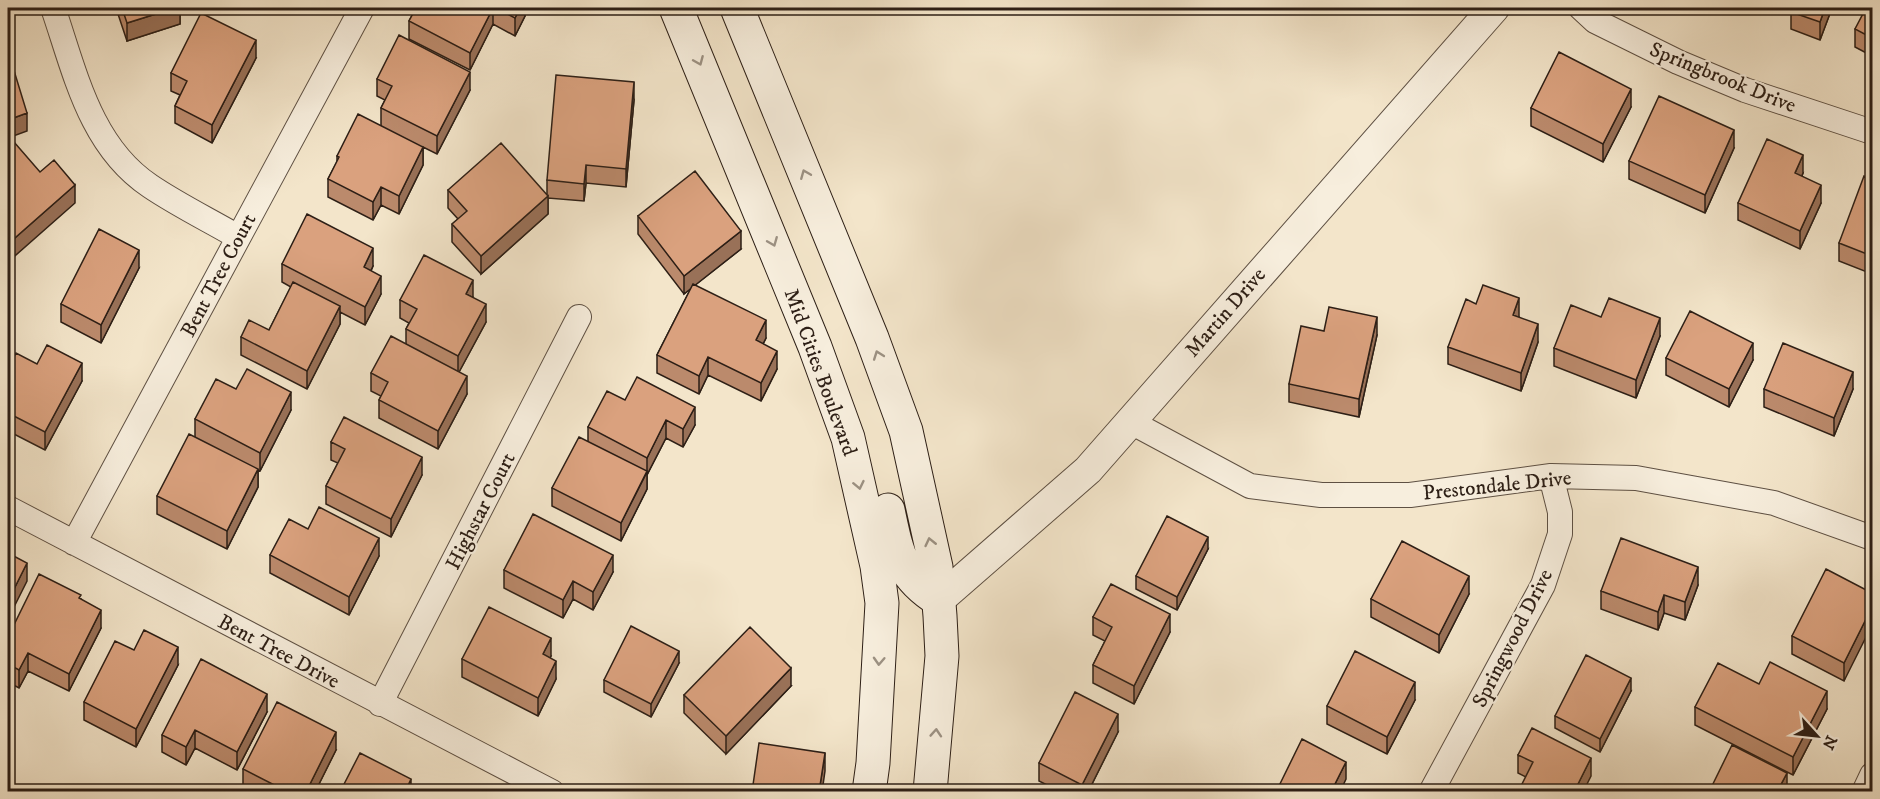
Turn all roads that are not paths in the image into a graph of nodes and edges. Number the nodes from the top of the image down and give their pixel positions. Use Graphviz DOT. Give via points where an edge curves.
graph roads {
  1 [pos="53,8"];
  2 [pos="362,8"];
  3 [pos="676,8"];
  4 [pos="737,8"];
  5 [pos="1494,8"];
  6 [pos="1581,8"];
  7 [pos="1872,132"];
  8 [pos="238,237"];
  9 [pos="579,317"];
  10 [pos="837,408"];
  11 [pos="1129,421"];
  12 [pos="1551,476"];
  13 [pos="8,508"];
  14 [pos="1872,538"];
  15 [pos="74,543"];
  16 [pos="939,600"];
  17 [pos="380,704"];
  18 [pos="1872,775"];
  19 [pos="552,792"];
  20 [pos="869,792"];
  21 [pos="930,792"];
  22 [pos="1431,792"];
  23 [pos="1864,792"];
  1 -- 8 [label="street" via="88,109 103,139 149,186"];
  2 -- 8 [label="street, Bent Tree Court"];
  3 -- 10 [label="main road, Mid Cities Boulevard, one-way"];
  16 -- 4 [label="main road, one-way" via="936,567 906,431"];
  5 -- 11 [label="street, Martin Drive"];
  6 -- 7 [label="street, Springbrook Drive" via="1595,21 1678,62 1745,90"];
  8 -- 15 [label="street, Bent Tree Court"];
  9 -- 17 [label="street, Highstar Court"];
  10 -- 16 [label="main road" via="872,442 897,554 922,589"];
  10 -- 20 [label="main road, Mid Cities Boulevard, one-way" via="850,448 882,603"];
  11 -- 12 [label="street, Prestondale Drive" via="1250,486 1321,495 1410,495"];
  11 -- 16 [label="street, Martin Drive" via="1088,470"];
  12 -- 14 [label="street, Prestondale Drive" via="1636,478 1774,503"];
  12 -- 22 [label="street, Springwood Drive" via="1560,512 1560,534 1543,585"];
  13 -- 15 [label="street, Bent Tree Drive"];
  15 -- 17 [label="street, Bent Tree Drive"];
  21 -- 16 [label="main road, one-way" via="942,656"];
  17 -- 19 [label="street, Bent Tree Drive"];
  18 -- 23 [label="street"];
}
